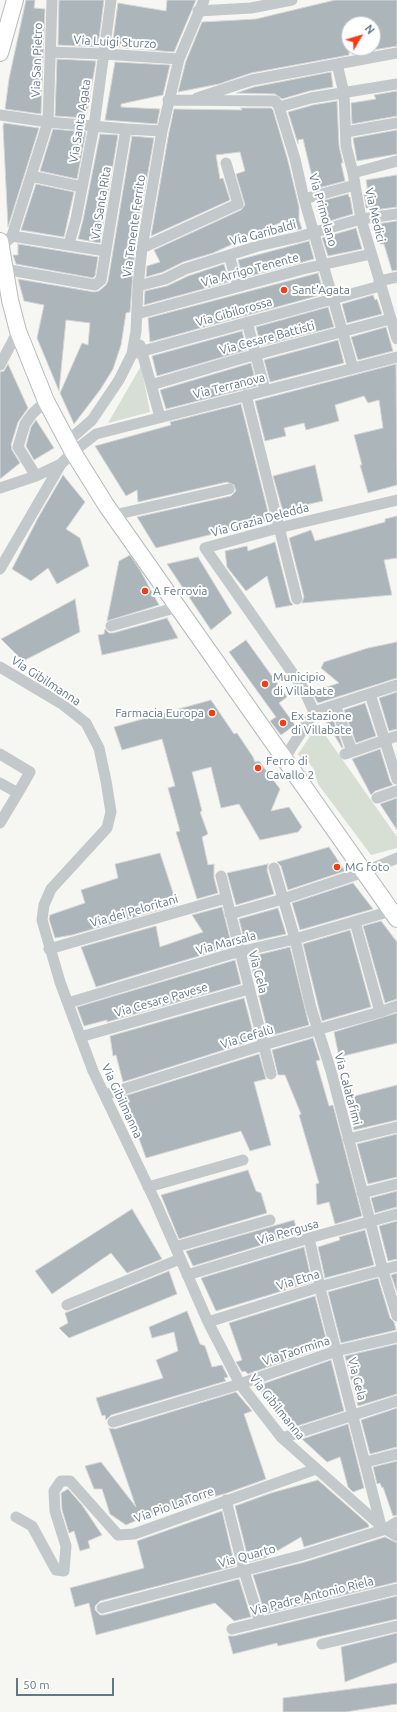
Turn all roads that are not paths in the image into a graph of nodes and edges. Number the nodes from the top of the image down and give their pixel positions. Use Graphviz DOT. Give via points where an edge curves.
graph roads {
  1 [pos="15,0"];
  2 [pos="52,0"];
  3 [pos="111,0"];
  4 [pos="204,0"];
  5 [pos="292,0"];
  6 [pos="198,11"];
  7 [pos="1,47"];
  8 [pos="50,52"];
  9 [pos="397,53"];
  10 [pos="104,54"];
  11 [pos="179,59"];
  12 [pos="337,64"];
  13 [pos="397,84"];
  14 [pos="231,86"];
  15 [pos="344,93"];
  16 [pos="168,100"];
  17 [pos="188,101"];
  18 [pos="233,101"];
  19 [pos="279,107"];
  20 [pos="0,114"];
  21 [pos="48,122"];
  22 [pos="397,123"];
  23 [pos="94,126"];
  24 [pos="126,129"];
  25 [pos="162,131"];
  26 [pos="346,132"];
  27 [pos="397,161"];
  28 [pos="226,163"];
  29 [pos="353,173"];
  30 [pos="31,176"];
  31 [pos="355,185"];
  32 [pos="82,187"];
  33 [pos="304,199"];
  34 [pos="397,214"];
  35 [pos="361,219"];
  36 [pos="314,233"];
  37 [pos="4,241"];
  38 [pos="69,244"];
  39 [pos="142,248"];
  40 [pos="106,251"];
  41 [pos="371,254"];
  42 [pos="229,256"];
  43 [pos="325,264"];
  44 [pos="4,269"];
  45 [pos="397,277"];
  46 [pos="380,283"];
  47 [pos="138,286"];
  48 [pos="238,286"];
  49 [pos="334,298"];
  50 [pos="137,314"];
  51 [pos="390,319"];
  52 [pos="247,322"];
  53 [pos="18,331"];
  54 [pos="343,331"];
  55 [pos="397,339"];
  56 [pos="137,352"];
  57 [pos="255,355"];
  58 [pos="397,356"];
  59 [pos="0,365"];
  60 [pos="353,368"];
  61 [pos="151,385"];
  62 [pos="265,390"];
  63 [pos="246,395"];
  64 [pos="46,401"];
  65 [pos="160,417"];
  66 [pos="92,420"];
  67 [pos="96,434"];
  68 [pos="70,447"];
  69 [pos="61,464"];
  70 [pos="36,476"];
  71 [pos="0,488"];
  72 [pos="229,489"];
  73 [pos="397,500"];
  74 [pos="114,515"];
  75 [pos="278,528"];
  76 [pos="0,569"];
  77 [pos="297,600"];
  78 [pos="178,607"];
  79 [pos="111,626"];
  80 [pos="0,667"];
  81 [pos="397,685"];
  82 [pos="370,694"];
  83 [pos="335,705"];
  84 [pos="314,712"];
  85 [pos="397,736"];
  86 [pos="384,740"];
  87 [pos="0,754"];
  88 [pos="284,759"];
  89 [pos="397,779"];
  90 [pos="0,783"];
  91 [pos="397,792"];
  92 [pos="18,793"];
  93 [pos="377,798"];
  94 [pos="0,823"];
  95 [pos="397,858"];
  96 [pos="274,868"];
  97 [pos="364,872"];
  98 [pos="221,876"];
  99 [pos="226,898"];
  100 [pos="283,899"];
  101 [pos="230,914"];
  102 [pos="394,915"];
  103 [pos="355,922"];
  104 [pos="295,939"];
  105 [pos="49,950"];
  106 [pos="239,952"];
  107 [pos="249,989"];
  108 [pos="68,1003"];
  109 [pos="397,1006"];
  110 [pos="380,1012"];
  111 [pos="318,1029"];
  112 [pos="80,1037"];
  113 [pos="263,1045"];
  114 [pos="271,1074"];
  115 [pos="105,1095"];
  116 [pos="397,1127"];
  117 [pos="348,1139"];
  118 [pos="243,1160"];
  119 [pos="397,1184"];
  120 [pos="148,1187"];
  121 [pos="362,1193"];
  122 [pos="397,1214"];
  123 [pos="270,1220"];
  124 [pos="370,1222"];
  125 [pos="309,1238"];
  126 [pos="175,1247"];
  127 [pos="180,1259"];
  128 [pos="397,1266"];
  129 [pos="383,1271"];
  130 [pos="187,1275"];
  131 [pos="319,1287"];
  132 [pos="67,1305"];
  133 [pos="397,1316"];
  134 [pos="208,1322"];
  135 [pos="397,1337"];
  136 [pos="336,1351"];
  137 [pos="240,1384"];
  138 [pos="397,1401"];
  139 [pos="352,1415"];
  140 [pos="113,1422"];
  141 [pos="282,1438"];
  142 [pos="397,1454"];
  143 [pos="366,1462"];
  144 [pos="316,1469"];
  145 [pos="226,1500"];
  146 [pos="16,1517"];
  147 [pos="397,1522"];
  148 [pos="383,1528"];
  149 [pos="397,1536"];
  150 [pos="244,1571"];
  151 [pos="397,1589"];
  152 [pos="102,1608"];
  153 [pos="260,1622"];
  154 [pos="397,1626"];
  155 [pos="232,1629"];
  156 [pos="322,1644"];
  1 -- 7 [label="main road"];
  2 -- 8 [label="street, Via San Pietro"];
  3 -- 10 [label="street, Via Santa Agata"];
  4 -- 6 [label="street, Via Tenente Ferrito"];
  5 -- 6 [label="street" via="251,8"];
  6 -- 11 [label="street, Via Tenente Ferrito"];
  8 -- 10 [label="street, Via Luigi Sturzo"];
  8 -- 21 [label="street, Via San Pietro"];
  9 -- 12 [label="street"];
  10 -- 11 [label="street, Via Luigi Sturzo"];
  10 -- 23 [label="street, Via Santa Agata"];
  11 -- 16 [label="street, Via Tenente Ferrito"];
  12 -- 14 [label="street"];
  12 -- 15 [label="street, Via Medici"];
  13 -- 15 [label="street"];
  14 -- 17 [label="street"];
  14 -- 18 [label="street"];
  15 -- 19 [label="street" via="311,98"];
  15 -- 26 [label="street, Via Medici"];
  16 -- 17 [label="street"];
  16 -- 25 [label="street, Via Tenente Ferrito"];
  17 -- 18 [label="street"];
  18 -- 19 [label="street" via="275,101"];
  19 -- 33 [label="street, Via Primolano"];
  20 -- 21 [label="street"];
  21 -- 23 [label="street"];
  21 -- 30 [label="street, Via San Pietro"];
  22 -- 26 [label="street"];
  23 -- 24 [label="street"];
  23 -- 32 [label="street, Via Santa Agata"];
  24 -- 25 [label="street"];
  24 -- 40 [label="street, Via Santa Rita"];
  25 -- 39 [label="street, Via Tenente Ferrito"];
  26 -- 29 [label="street, Via Medici" via="346,146"];
  27 -- 29 [label="street"];
  28 -- 39 [label="street" via="238,204"];
  29 -- 31 [label="street, Via Medici"];
  30 -- 32 [label="street"];
  30 -- 37 [label="street, Via San Pietro"];
  31 -- 33 [label="street"];
  31 -- 35 [label="street, Via Medici"];
  32 -- 38 [label="street, Via Santa Agata"];
  33 -- 36 [label="street, Via Primolano"];
  34 -- 35 [label="street, Via Garibaldi"];
  35 -- 36 [label="street, Via Garibaldi"];
  35 -- 41 [label="street, Via Medici"];
  36 -- 42 [label="street, Via Garibaldi" via="258,246"];
  36 -- 43 [label="street, Via Primolano"];
  37 -- 38 [label="street"];
  37 -- 44 [label="main road"];
  38 -- 40 [label="street"];
  39 -- 47 [label="street, Via Tenente Ferrito"];
  40 -- 44 [label="street, Via Santa Rita" via="101,280 95,286"];
  41 -- 43 [label="street, Via Arrigo Tenente"];
  41 -- 46 [label="street, Via Medici"];
  42 -- 47 [label="street, Via Garibaldi"];
  42 -- 48 [label="street"];
  43 -- 48 [label="street, Via Arrigo Tenente"];
  43 -- 49 [label="street, Via Primolano"];
  44 -- 53 [label="main road"];
  45 -- 46 [label="street, Via Gibilorossa"];
  46 -- 49 [label="street, Via Gibilorossa"];
  46 -- 51 [label="street, Via Medici"];
  47 -- 50 [label="street, Via Tenente Ferrito"];
  48 -- 50 [label="street, Via Arrigo Tenente"];
  49 -- 52 [label="street, Via Gibilorossa"];
  49 -- 54 [label="street, Via Primolano"];
  50 -- 56 [label="street, Via Tenente Ferrito"];
  51 -- 54 [label="street, Via Cesare Battisti"];
  51 -- 55 [label="street, Via Medici"];
  52 -- 56 [label="street, Via Gibilorossa"];
  52 -- 57 [label="street"];
  53 -- 59 [label="street"];
  53 -- 64 [label="main road"];
  54 -- 57 [label="street, Via Cesare Battisti"];
  54 -- 60 [label="street, Via Primolano"];
  56 -- 61 [label="street"];
  56 -- 66 [label="street, Via Tenente Ferrito"];
  57 -- 61 [label="street, Via Cesare Battisti"];
  57 -- 62 [label="street"];
  58 -- 60 [label="street, Via Terranova"];
  60 -- 62 [label="street, Via Terranova"];
  61 -- 65 [label="street"];
  62 -- 63 [label="street, Via Terranova"];
  63 -- 65 [label="street, Via Terranova"];
  63 -- 75 [label="street"];
  64 -- 68 [label="main road"];
  64 -- 70 [label="street" via="25,424 18,447"];
  65 -- 67 [label="street, Via Terranova"];
  66 -- 67 [label="street"];
  66 -- 68 [label="street, Via Tenente Ferrito"];
  67 -- 68 [label="street, Via Terranova"];
  68 -- 69 [label="street"];
  68 -- 74 [label="main road"];
  69 -- 70 [label="street"];
  69 -- 76 [label="street"];
  70 -- 71 [label="street"];
  72 -- 74 [label="street"];
  73 -- 75 [label="street, Via Grazia Deledda"];
  74 -- 78 [label="main road"];
  75 -- 77 [label="street"];
  75 -- 84 [label="street, Via Grazia Deledda" via="205,548 303,688"];
  78 -- 79 [label="street"];
  78 -- 88 [label="main road"];
  80 -- 105 [label="street, Via Gibilmanna" via="62,704 86,723 98,748 106,781 111,812 107,828 51,889 44,905 42,920"];
  81 -- 82 [label="street"];
  82 -- 83 [label="street"];
  82 -- 86 [label="street"];
  83 -- 84 [label="street"];
  83 -- 86 [label="street" via="348,752"];
  84 -- 88 [label="street"];
  85 -- 86 [label="street"];
  86 -- 89 [label="street"];
  87 -- 92 [label="street" via="30,772"];
  88 -- 97 [label="main road"];
  90 -- 92 [label="street"];
  91 -- 93 [label="street"];
  92 -- 94 [label="street"];
  95 -- 97 [label="street"];
  96 -- 100 [label="street, Via Calatafimi"];
  97 -- 100 [label="street"];
  97 -- 102 [label="main road"];
  98 -- 99 [label="street, Via Gela"];
  99 -- 101 [label="street, Via Gela"];
  99 -- 105 [label="street, Via dei Peloritani"];
  100 -- 101 [label="street"];
  100 -- 104 [label="street, Via Calatafimi"];
  101 -- 106 [label="street, Via Gela"];
  102 -- 103 [label="street, Via Marsala"];
  103 -- 104 [label="street, Via Marsala"];
  103 -- 110 [label="street"];
  104 -- 106 [label="street, Via Marsala"];
  104 -- 111 [label="street, Via Calatafimi"];
  105 -- 108 [label="street, Via Gibilmanna"];
  106 -- 107 [label="street, Via Gela"];
  106 -- 108 [label="street, Via Marsala"];
  107 -- 112 [label="street, Via Cesare Pavese"];
  107 -- 113 [label="street, Via Gela"];
  108 -- 112 [label="street, Via Gibilmanna"];
  109 -- 110 [label="street, Via Cefalù"];
  110 -- 111 [label="street, Via Cefalù"];
  111 -- 113 [label="street, Via Cefalù"];
  111 -- 117 [label="street, Via Calatafimi"];
  112 -- 115 [label="street, Via Gibilmanna"];
  113 -- 114 [label="street, Via Gela"];
  113 -- 115 [label="street, Via Cefalù"];
  115 -- 120 [label="street, Via Gibilmanna"];
  116 -- 117 [label="street"];
  117 -- 121 [label="street, Via Calatafimi"];
  118 -- 120 [label="street"];
  119 -- 121 [label="street"];
  120 -- 126 [label="street, Via Gibilmanna"];
  121 -- 124 [label="street, Via Calatafimi"];
  122 -- 124 [label="street, Via Pergusa"];
  123 -- 126 [label="street"];
  124 -- 125 [label="street, Via Pergusa"];
  124 -- 129 [label="street, Via Calatafimi"];
  125 -- 130 [label="street, Via Pergusa"];
  125 -- 131 [label="street, Via Gela"];
  126 -- 127 [label="street, Via Gibilmanna"];
  127 -- 130 [label="street, Via Gibilmanna"];
  127 -- 132 [label="street"];
  128 -- 129 [label="street, Via Etna"];
  129 -- 131 [label="street, Via Etna"];
  129 -- 133 [label="street, Via Calatafimi"];
  130 -- 134 [label="street, Via Gibilmanna"];
  131 -- 134 [label="street, Via Etna"];
  131 -- 136 [label="street, Via Gela"];
  134 -- 137 [label="street, Via Gibilmanna"];
  135 -- 136 [label="street, Via Taormina"];
  136 -- 137 [label="street, Via Taormina"];
  136 -- 139 [label="street, Via Gela"];
  137 -- 140 [label="street, Via Taormina"];
  137 -- 141 [label="street, Via Gibilmanna"];
  138 -- 139 [label="street"];
  139 -- 141 [label="street"];
  139 -- 143 [label="street, Via Gela"];
  141 -- 144 [label="street, Via Gibilmanna"];
  142 -- 143 [label="street"];
  143 -- 148 [label="street, Via Gela"];
  144 -- 145 [label="street, Via Pio La Torre"];
  144 -- 148 [label="street, Via Gibilmanna"];
  145 -- 146 [label="street, Via Pio La Torre" via="134,1534 118,1535 70,1481 61,1480 54,1491 55,1511 66,1546 64,1571 56,1570 32,1526"];
  145 -- 150 [label="street"];
  147 -- 148 [label="street, Via Quarto"];
  148 -- 149 [label="street, Via Gibilmanna"];
  148 -- 150 [label="street, Via Quarto" via="303,1555"];
  150 -- 152 [label="street, Via Quarto"];
  150 -- 153 [label="street"];
  151 -- 153 [label="street, Via Padre Antonio Riela"];
  153 -- 155 [label="street, Via Padre Antonio Riela"];
  154 -- 156 [label="street"];
}
